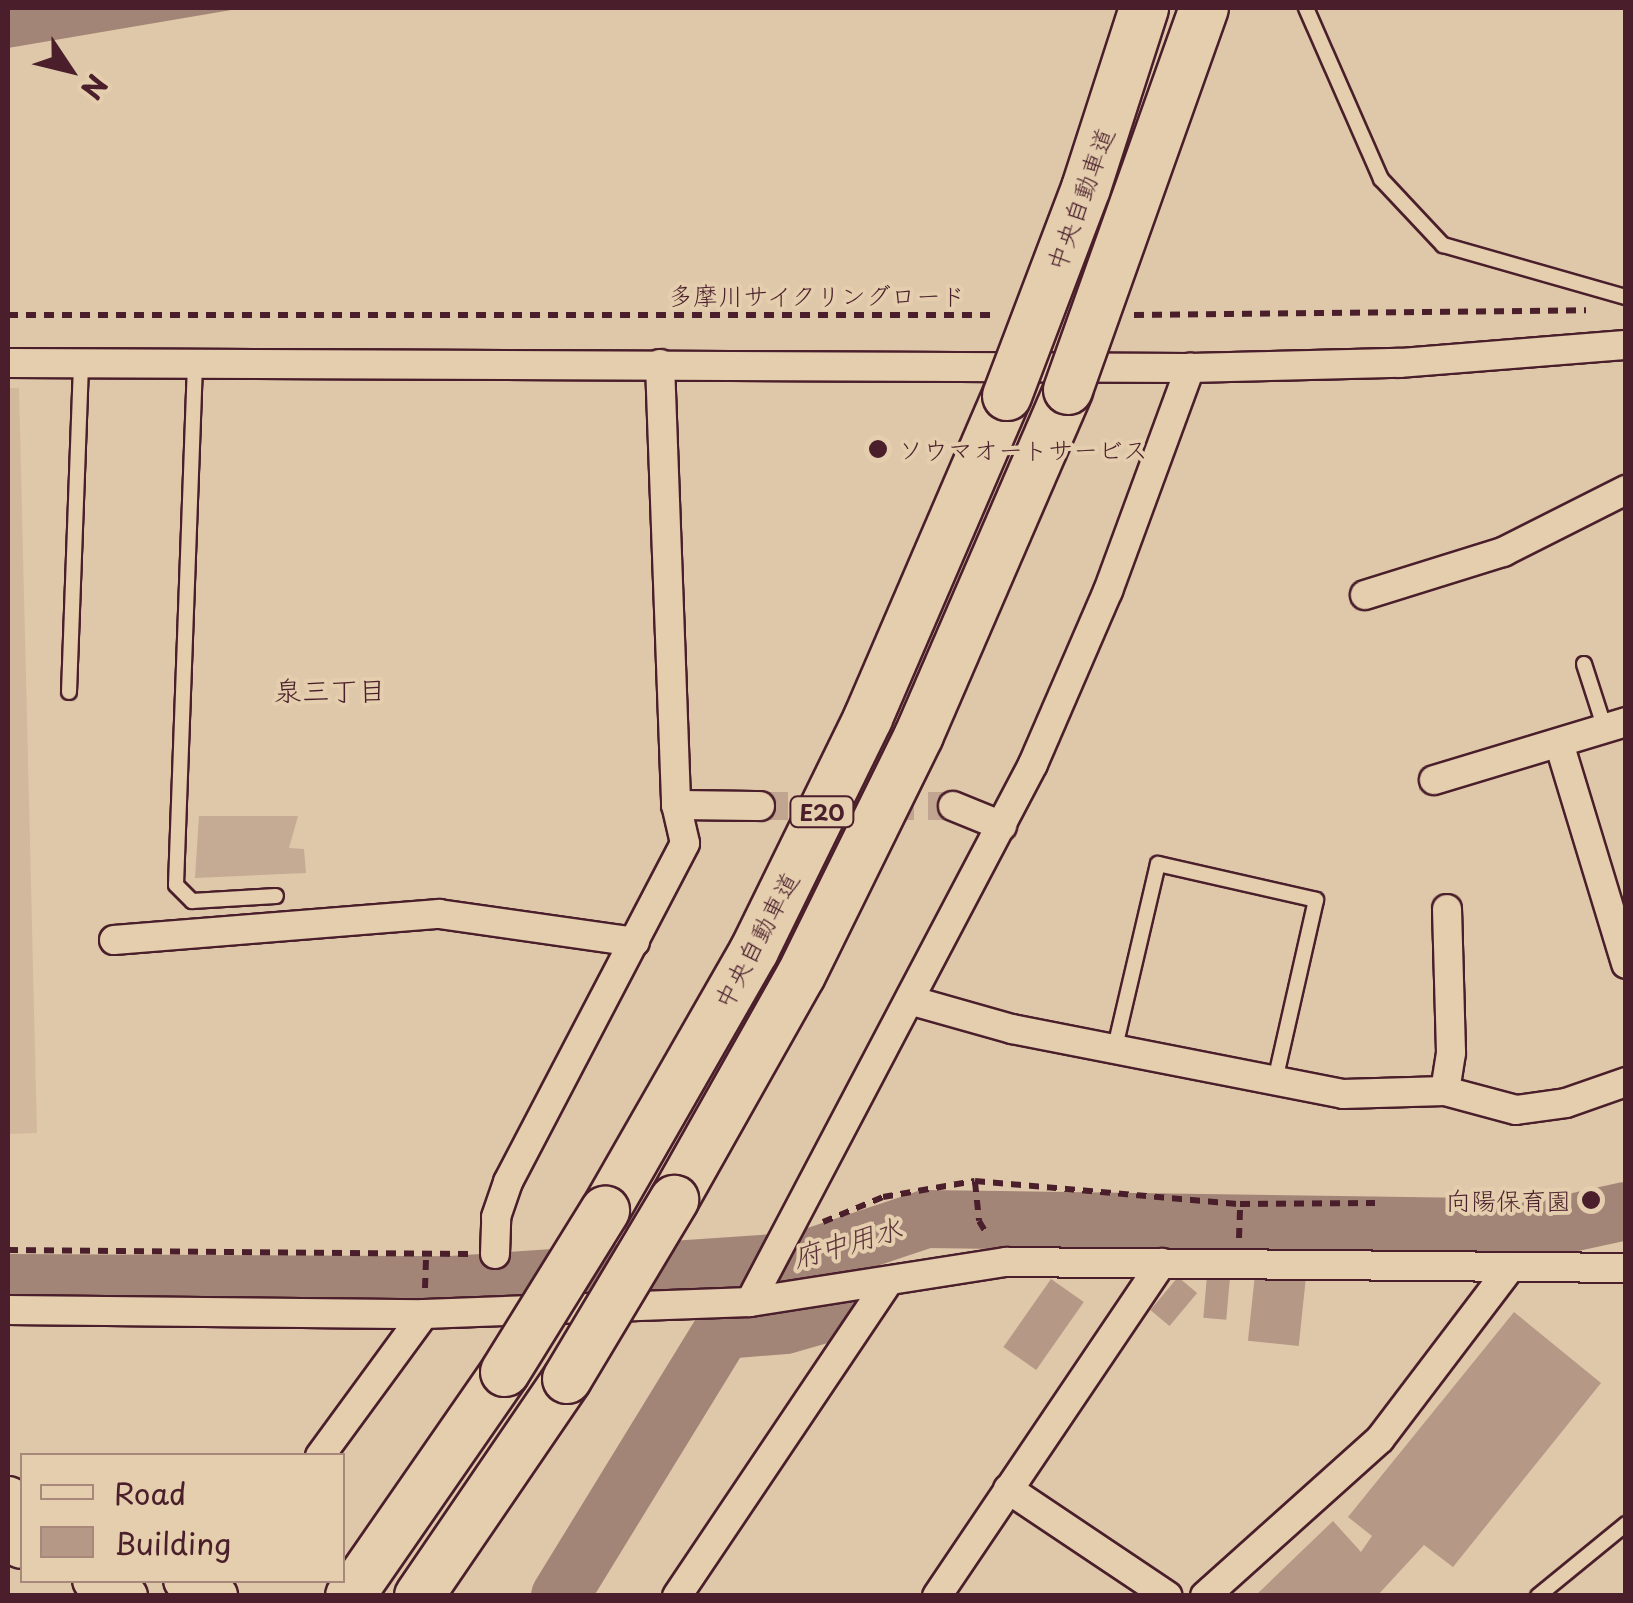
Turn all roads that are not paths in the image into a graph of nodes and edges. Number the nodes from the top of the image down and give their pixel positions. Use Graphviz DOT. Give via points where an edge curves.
graph roads {
  1 [pos="1144,8"];
  2 [pos="1204,8"];
  3 [pos="1306,8"];
  4 [pos="1626,297"];
  5 [pos="1626,345"];
  6 [pos="8,363"];
  7 [pos="81,363"];
  8 [pos="195,364"];
  9 [pos="660,364"];
  10 [pos="1190,368"];
  11 [pos="1626,490"];
  12 [pos="1365,595"];
  13 [pos="1584,664"];
  14 [pos="69,692"];
  15 [pos="1615,726"];
  16 [pos="1559,744"];
  17 [pos="1434,780"];
  18 [pos="676,805"];
  19 [pos="760,806"];
  20 [pos="953,806"];
  21 [pos="1002,826"];
  22 [pos="276,896"];
  23 [pos="1447,909"];
  24 [pos="114,940"];
  25 [pos="635,942"];
  26 [pos="1626,964"];
  27 [pos="913,1001"];
  28 [pos="1115,1047"];
  29 [pos="1274,1081"];
  30 [pos="1626,1082"];
  31 [pos="1445,1091"];
  32 [pos="495,1254"];
  33 [pos="1162,1263"];
  34 [pos="1510,1268"];
  35 [pos="1626,1268"];
  36 [pos="886,1285"];
  37 [pos="754,1294"];
  38 [pos="8,1310"];
  39 [pos="424,1314"];
  40 [pos="322,1453"];
  41 [pos="1008,1489"];
  42 [pos="1626,1524"];
  43 [pos="100,1583"];
  44 [pos="191,1583"];
  45 [pos="126,1596"];
  46 [pos="217,1596"];
  47 [pos="350,1596"];
  48 [pos="419,1596"];
  49 [pos="677,1596"];
  50 [pos="937,1596"];
  51 [pos="1168,1596"];
  52 [pos="1205,1596"];
  53 [pos="1538,1596"];
  1 -- 47 [label="highway, 中央自動車道 / E20, bridge" via="1086,188 1007,396 868,718 754,951 506,1372"];
  2 -- 48 [label="highway, E20, bridge" via="1068,390 910,752 801,975 567,1379"];
  3 -- 4 [label="lane" via="1381,179 1443,245"];
  5 -- 10 [label="street" via="1400,363"];
  6 -- 7 [label="street"];
  7 -- 8 [label="street"];
  7 -- 14 [label="lane"];
  8 -- 9 [label="street"];
  8 -- 22 [label="lane" via="176,885 192,900"];
  9 -- 10 [label="street"];
  9 -- 18 [label="street"];
  10 -- 21 [label="street" via="1108,591"];
  11 -- 12 [label="street" via="1503,552"];
  13 -- 15 [label="lane"];
  15 -- 16 [label="street"];
  16 -- 17 [label="street"];
  16 -- 26 [label="street"];
  18 -- 19 [label="street"];
  18 -- 25 [label="street" via="685,843"];
  20 -- 21 [label="street"];
  21 -- 27 [label="street"];
  23 -- 31 [label="street" via="1451,1052"];
  24 -- 25 [label="street" via="439,914"];
  25 -- 32 [label="street" via="508,1182 496,1217"];
  27 -- 28 [label="street" via="1012,1030"];
  27 -- 37 [label="street"];
  28 -- 29 [label="street"];
  28 -- 29 [label="lane" via="1158,864 1316,900"];
  29 -- 31 [label="street" via="1342,1094"];
  30 -- 31 [label="street" via="1566,1103 1516,1110"];
  33 -- 34 [label="street"];
  33 -- 36 [label="street" via="976,1264"];
  33 -- 41 [label="street"];
  34 -- 35 [label="street"];
  34 -- 52 [label="street" via="1380,1438"];
  36 -- 37 [label="street"];
  36 -- 49 [label="street"];
  37 -- 39 [label="street"];
  38 -- 39 [label="street"];
  39 -- 40 [label="street"];
  41 -- 50 [label="street"];
  41 -- 51 [label="street"];
  42 -- 53 [label="lane"];
  43 -- 45 [label="main road"];
  44 -- 46 [label="main road"];
}
